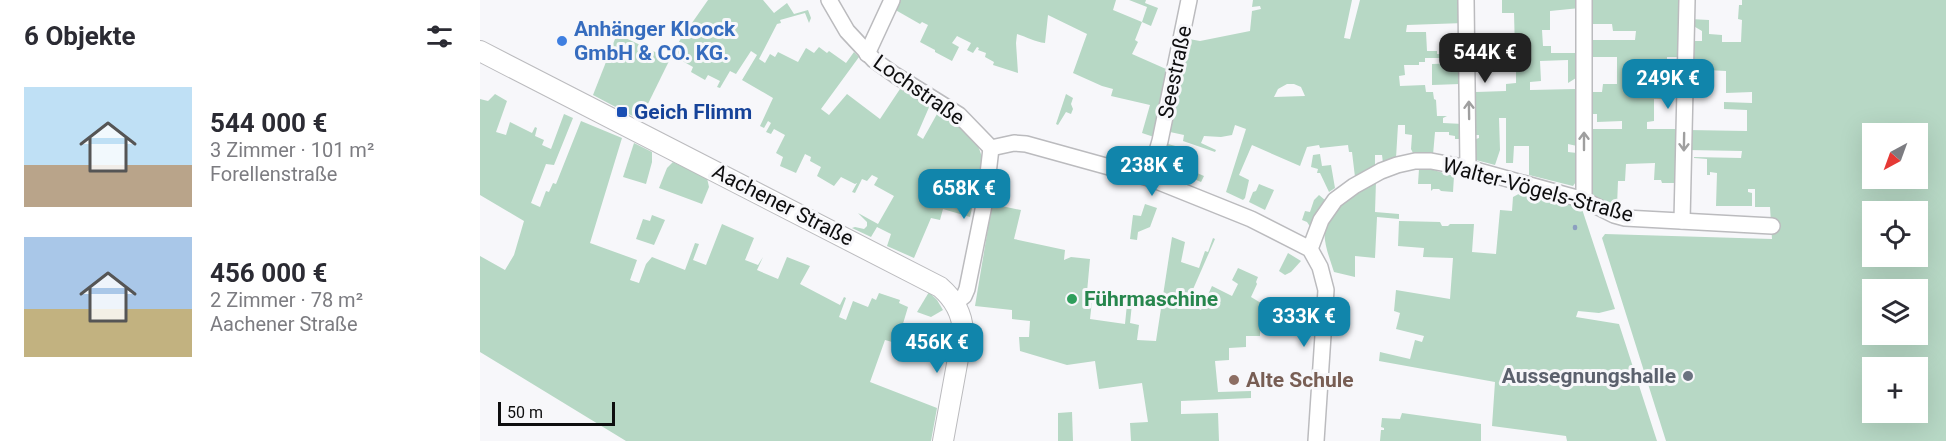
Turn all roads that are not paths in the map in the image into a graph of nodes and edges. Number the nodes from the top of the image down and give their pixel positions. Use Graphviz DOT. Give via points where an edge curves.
graph roads {
  1 [pos="829,0"];
  2 [pos="892,0"];
  3 [pos="1189,0"];
  4 [pos="1466,0"];
  5 [pos="1584,0"];
  6 [pos="1687,0"];
  7 [pos="480,51"];
  8 [pos="867,54"];
  9 [pos="991,148"];
  10 [pos="1468,168"];
  11 [pos="1149,178"];
  12 [pos="1584,200"];
  13 [pos="1682,221"];
  14 [pos="1772,226"];
  15 [pos="1310,249"];
  16 [pos="955,303"];
  17 [pos="943,441"];
  18 [pos="1316,441"];
  1 -- 8 [label="street, Lochstraße" via="847,31"];
  2 -- 8 [label="street"];
  3 -- 11 [label="street, Seestraße"];
  10 -- 4 [label="street, one-way"];
  12 -- 5 [label="street, one-way"];
  6 -- 13 [label="street, one-way"];
  7 -- 16 [label="street, Aachener Straße" via="933,282"];
  8 -- 9 [label="street, Lochstraße" via="959,115"];
  9 -- 11 [label="street" via="1026,144"];
  9 -- 16 [label="street" via="986,201 967,289"];
  10 -- 12 [label="street, Walter-Vögels-Straße"];
  10 -- 15 [label="street, Walter-Vögels-Straße" via="1415,161 1364,180 1330,205"];
  11 -- 15 [label="street" via="1237,212"];
  12 -- 13 [label="street, Walter-Vögels-Straße" via="1625,218"];
  13 -- 14 [label="street, Walter-Vögels-Straße"];
  15 -- 18 [label="street" via="1326,290"];
  16 -- 17 [label="street" via="962,338"];
}
